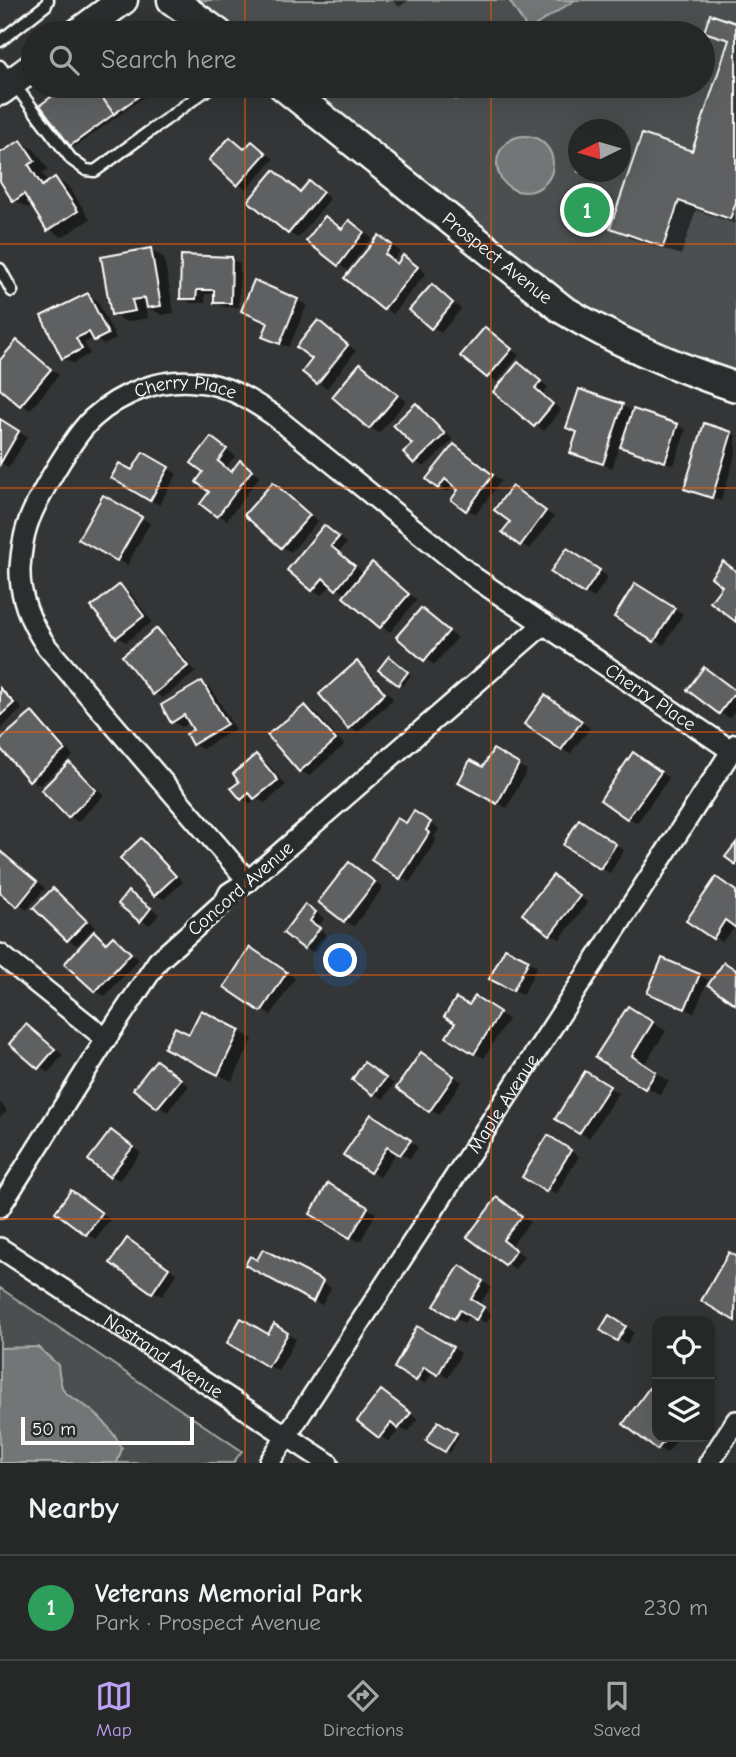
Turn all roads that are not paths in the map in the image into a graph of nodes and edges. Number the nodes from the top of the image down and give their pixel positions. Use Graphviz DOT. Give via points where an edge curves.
graph roads {
  1 [pos="48,0"];
  2 [pos="123,0"];
  3 [pos="172,0"];
  4 [pos="26,21"];
  5 [pos="94,21"];
  6 [pos="201,21"];
  7 [pos="21,25"];
  8 [pos="0,41"];
  9 [pos="27,98"];
  10 [pos="195,98"];
  11 [pos="298,98"];
  12 [pos="0,269"];
  13 [pos="12,291"];
  14 [pos="736,387"];
  15 [pos="544,624"];
  16 [pos="734,747"];
  17 [pos="248,881"];
  18 [pos="0,954"];
  19 [pos="106,1039"];
  20 [pos="0,1207"];
  21 [pos="0,1248"];
  22 [pos="736,1421"];
  23 [pos="287,1436"];
  24 [pos="269,1463"];
  25 [pos="328,1463"];
  26 [pos="709,1463"];
  1 -- 4 [label="lane"];
  2 -- 5 [label="street"];
  3 -- 6 [label="street"];
  7 -- 8 [label="lane"];
  9 -- 10 [label="lane" via="72,160 95,171"];
  11 -- 14 [label="street, Prospect Avenue" via="562,309 642,352"];
  12 -- 13 [label="lane"];
  15 -- 16 [label="street, Cherry Place"];
  15 -- 17 [label="street, Concord Avenue"];
  15 -- 17 [label="street, Cherry Place" via="475,578 241,394 194,381 152,385 127,394 92,418 58,466 27,526 20,569 24,602 47,647"];
  16 -- 23 [label="street, Maple Avenue"];
  17 -- 19 [label="street, Concord Avenue" via="229,893 158,961"];
  18 -- 19 [label="street"];
  19 -- 20 [label="street, Concord Avenue"];
  21 -- 23 [label="street, Nostrand Avenue"];
  22 -- 26 [label="street"];
  23 -- 24 [label="street, Maple Avenue"];
  23 -- 25 [label="street, Nostrand Avenue"];
}
